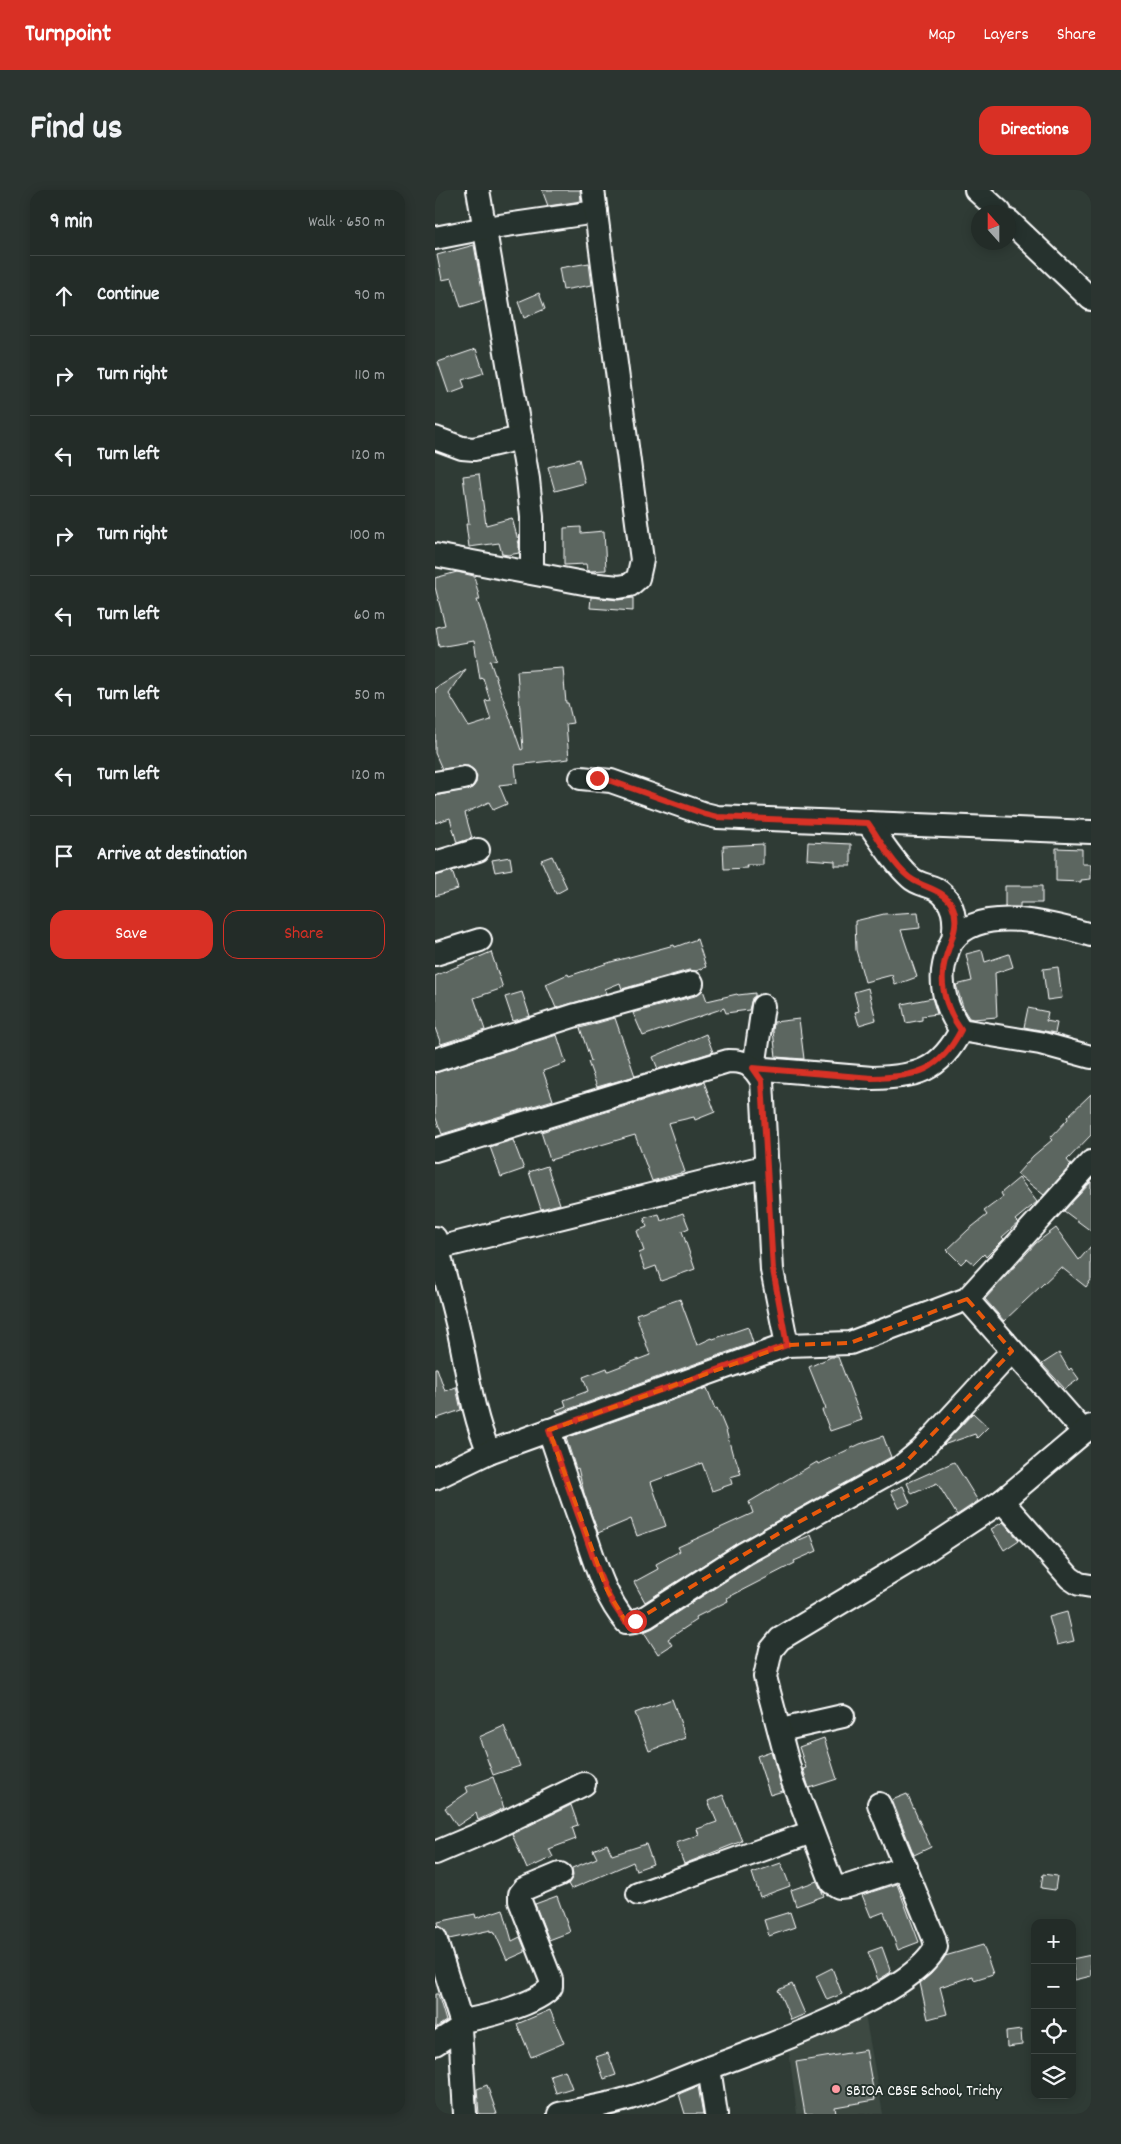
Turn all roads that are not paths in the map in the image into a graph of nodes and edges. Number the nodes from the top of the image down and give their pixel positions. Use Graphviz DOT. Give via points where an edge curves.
graph roads {
  1 [pos="478,190"];
  2 [pos="593,190"];
  3 [pos="976,190"];
  4 [pos="992,205"];
  5 [pos="596,212"];
  6 [pos="486,228"];
  7 [pos="1016,228"];
  8 [pos="435,238"];
  9 [pos="1091,299"];
  10 [pos="435,438"];
  11 [pos="521,438"];
  12 [pos="435,555"];
  13 [pos="532,572"];
  14 [pos="464,778"];
  15 [pos="581,778"];
  16 [pos="435,782"];
  17 [pos="868,823"];
  18 [pos="1091,832"];
  19 [pos="478,850"];
  20 [pos="435,863"];
  21 [pos="1091,935"];
  22 [pos="480,940"];
  23 [pos="953,940"];
  24 [pos="435,954"];
  25 [pos="692,983"];
  26 [pos="763,1006"];
  27 [pos="961,1030"];
  28 [pos="1091,1056"];
  29 [pos="435,1060"];
  30 [pos="753,1068"];
  31 [pos="435,1150"];
  32 [pos="1091,1162"];
  33 [pos="767,1166"];
  34 [pos="436,1243"];
  35 [pos="967,1299"];
  36 [pos="445,1315"];
  37 [pos="787,1345"];
  38 [pos="1012,1351"];
  39 [pos="1087,1429"];
  40 [pos="549,1430"];
  41 [pos="489,1452"];
  42 [pos="435,1478"];
  43 [pos="1001,1501"];
  44 [pos="1091,1586"];
  45 [pos="843,1716"];
  46 [pos="781,1730"];
  47 [pos="584,1784"];
  48 [pos="879,1804"];
  49 [pos="811,1832"];
  50 [pos="435,1853"];
  51 [pos="906,1867"];
  52 [pos="560,1874"];
  53 [pos="638,1894"];
  54 [pos="435,1938"];
  55 [pos="461,2024"];
  56 [pos="435,2044"];
  57 [pos="709,2068"];
  58 [pos="631,2106"];
  59 [pos="465,2114"];
  60 [pos="559,2114"];
  61 [pos="716,2114"];
  1 -- 6 [label="street"];
  2 -- 5 [label="street"];
  3 -- 4 [label="street"];
  5 -- 6 [label="street"];
  5 -- 13 [label="street" via="642,560 638,578 630,585 619,587"];
  6 -- 8 [label="street"];
  6 -- 11 [label="street"];
  7 -- 9 [label="street"];
  10 -- 11 [label="street" via="462,448"];
  11 -- 13 [label="street" via="532,517"];
  12 -- 13 [label="street"];
  14 -- 16 [label="street"];
  15 -- 17 [label="street" via="611,781 717,817"];
  17 -- 18 [label="street"];
  17 -- 23 [label="street" via="897,864 913,880 937,890 951,904 955,924"];
  19 -- 20 [label="street"];
  21 -- 23 [label="street" via="1047,923 1014,920 990,921 963,932"];
  22 -- 24 [label="street"];
  23 -- 27 [label="street" via="945,960 943,984 950,1010"];
  25 -- 29 [label="street" via="576,1015"];
  26 -- 30 [label="street"];
  27 -- 28 [label="street" via="1040,1043"];
  27 -- 30 [label="street" via="951,1049 940,1060 913,1073 892,1077"];
  30 -- 31 [label="street" via="741,1061 728,1061"];
  30 -- 33 [label="street" via="762,1081"];
  32 -- 35 [label="street"];
  33 -- 34 [label="street"];
  33 -- 37 [label="street" via="773,1270"];
  34 -- 36 [label="street"];
  35 -- 37 [label="street" via="850,1343"];
  35 -- 38 [label="street"];
  36 -- 41 [label="street"];
  37 -- 40 [label="street"];
  38 -- 39 [label="street"];
  38 -- 40 [label="street" via="921,1450 902,1466 786,1529 635,1621 626,1622 607,1590"];
  39 -- 43 [label="street"];
  40 -- 41 [label="street"];
  41 -- 42 [label="street"];
  43 -- 44 [label="street" via="1070,1578"];
  43 -- 46 [label="street" via="915,1558 780,1639 771,1650 765,1677"];
  45 -- 46 [label="street"];
  46 -- 49 [label="street" via="791,1778"];
  47 -- 50 [label="street"];
  48 -- 51 [label="street"];
  49 -- 51 [label="street" via="832,1883 839,1887"];
  49 -- 53 [label="street"];
  51 -- 57 [label="street" via="936,1947 924,1965 899,1983 842,2014"];
  52 -- 55 [label="street" via="524,1889 520,1894 551,1987 541,1996 507,2010"];
  54 -- 55 [label="street"];
  55 -- 56 [label="street"];
  55 -- 59 [label="street"];
  57 -- 58 [label="street"];
  57 -- 61 [label="street"];
  58 -- 60 [label="street"];
}
